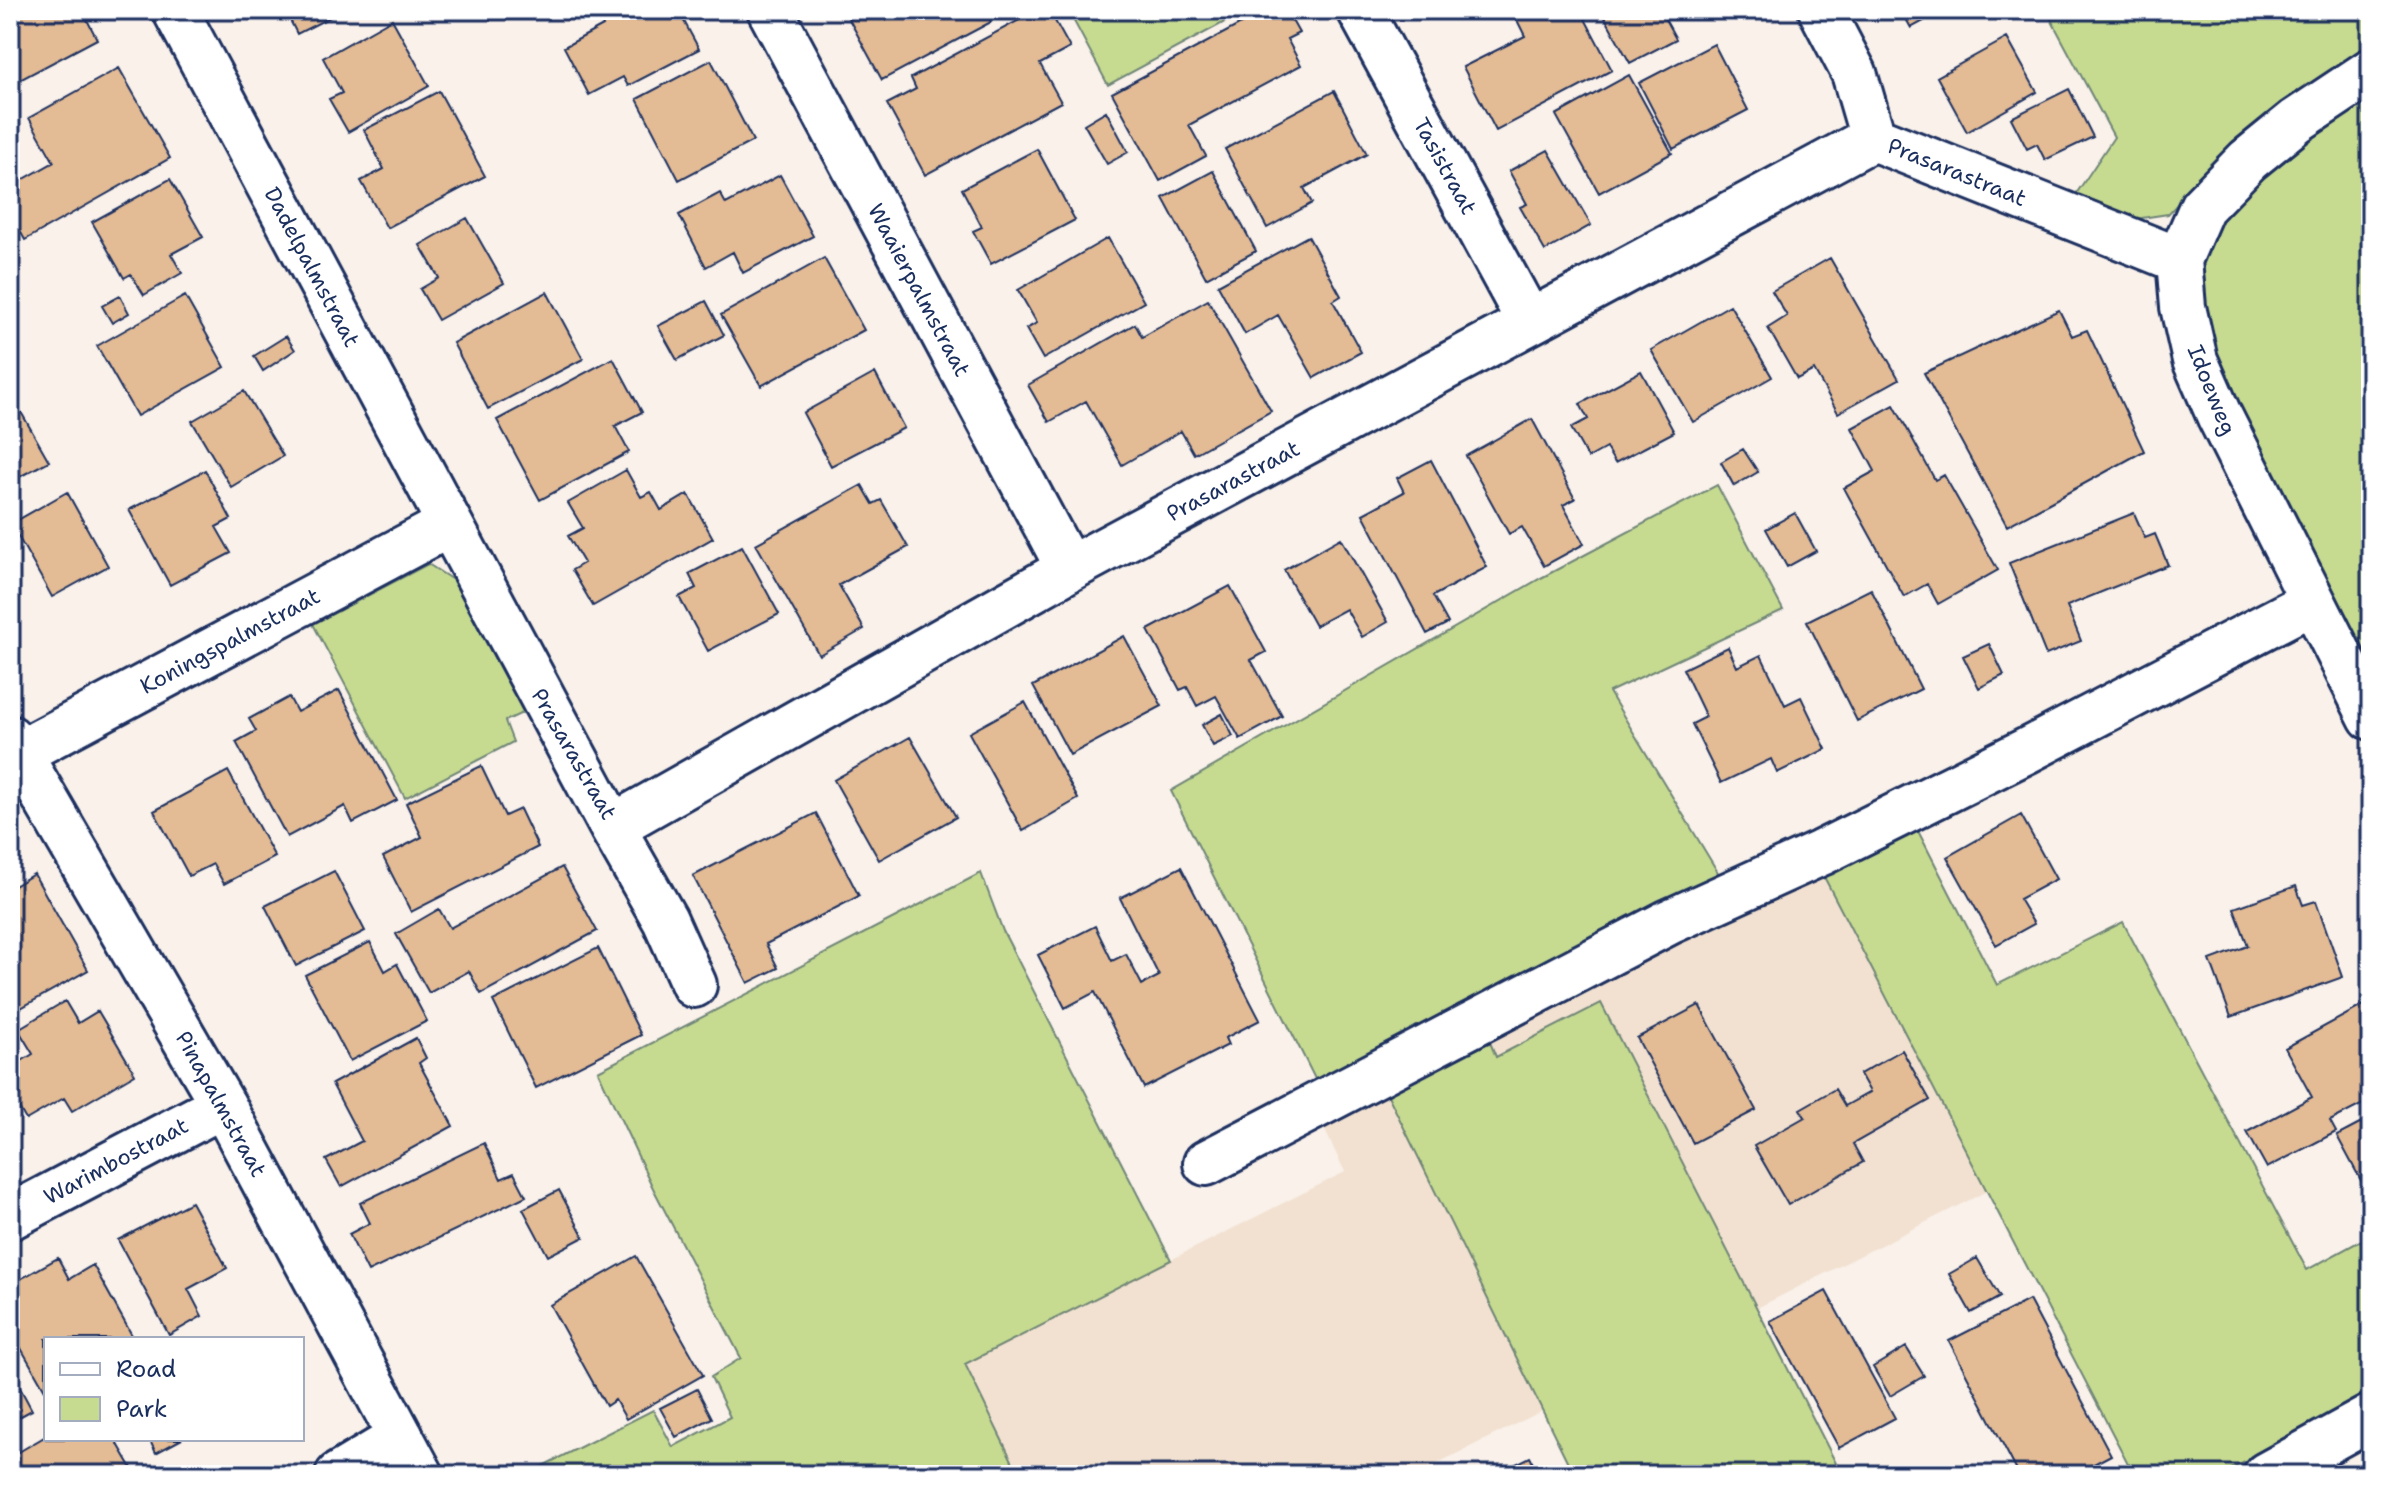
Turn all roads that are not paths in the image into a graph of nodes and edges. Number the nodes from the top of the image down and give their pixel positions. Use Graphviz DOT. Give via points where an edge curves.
graph roads {
  1 [pos="175,10"];
  2 [pos="770,10"];
  3 [pos="1360,10"];
  4 [pos="1821,10"];
  5 [pos="2371,71"];
  6 [pos="1873,138"];
  7 [pos="2179,260"];
  8 [pos="1529,321"];
  9 [pos="450,524"];
  10 [pos="1069,569"];
  11 [pos="2312,602"];
  12 [pos="2371,717"];
  13 [pos="13,750"];
  14 [pos="612,827"];
  15 [pos="694,985"];
  16 [pos="223,1105"];
  17 [pos="1206,1163"];
  18 [pos="10,1217"];
  19 [pos="2371,1417"];
  20 [pos="401,1437"];
  21 [pos="338,1475"];
  22 [pos="421,1475"];
  23 [pos="2266,1475"];
  1 -- 9 [label="street, Dadelpalmstraat"];
  2 -- 10 [label="street, Waaierpalmstraat"];
  3 -- 8 [label="street, Tasistraat"];
  4 -- 6 [label="street" via="1854,73"];
  5 -- 7 [label="street, Idoeweg" via="2248,160 2202,207"];
  6 -- 7 [label="street, Prasarastraat"];
  6 -- 8 [label="street, Prasarastraat"];
  7 -- 11 [label="street, Idoeweg" via="2195,360"];
  8 -- 10 [label="street, Prasarastraat"];
  9 -- 13 [label="street, Koningspalmstraat"];
  9 -- 14 [label="street, Prasarastraat"];
  10 -- 14 [label="street, Prasarastraat"];
  11 -- 12 [label="street, Idoeweg"];
  11 -- 17 [label="street" via="1862,833 1669,922"];
  13 -- 16 [label="street, Pinapalmstraat"];
  14 -- 15 [label="street" via="665,920"];
  16 -- 18 [label="street, Warimbostraat"];
  16 -- 20 [label="street, Pinapalmstraat"];
  19 -- 23 [label="street"];
  20 -- 21 [label="street"];
  20 -- 22 [label="street, Pinapalmstraat"];
}
